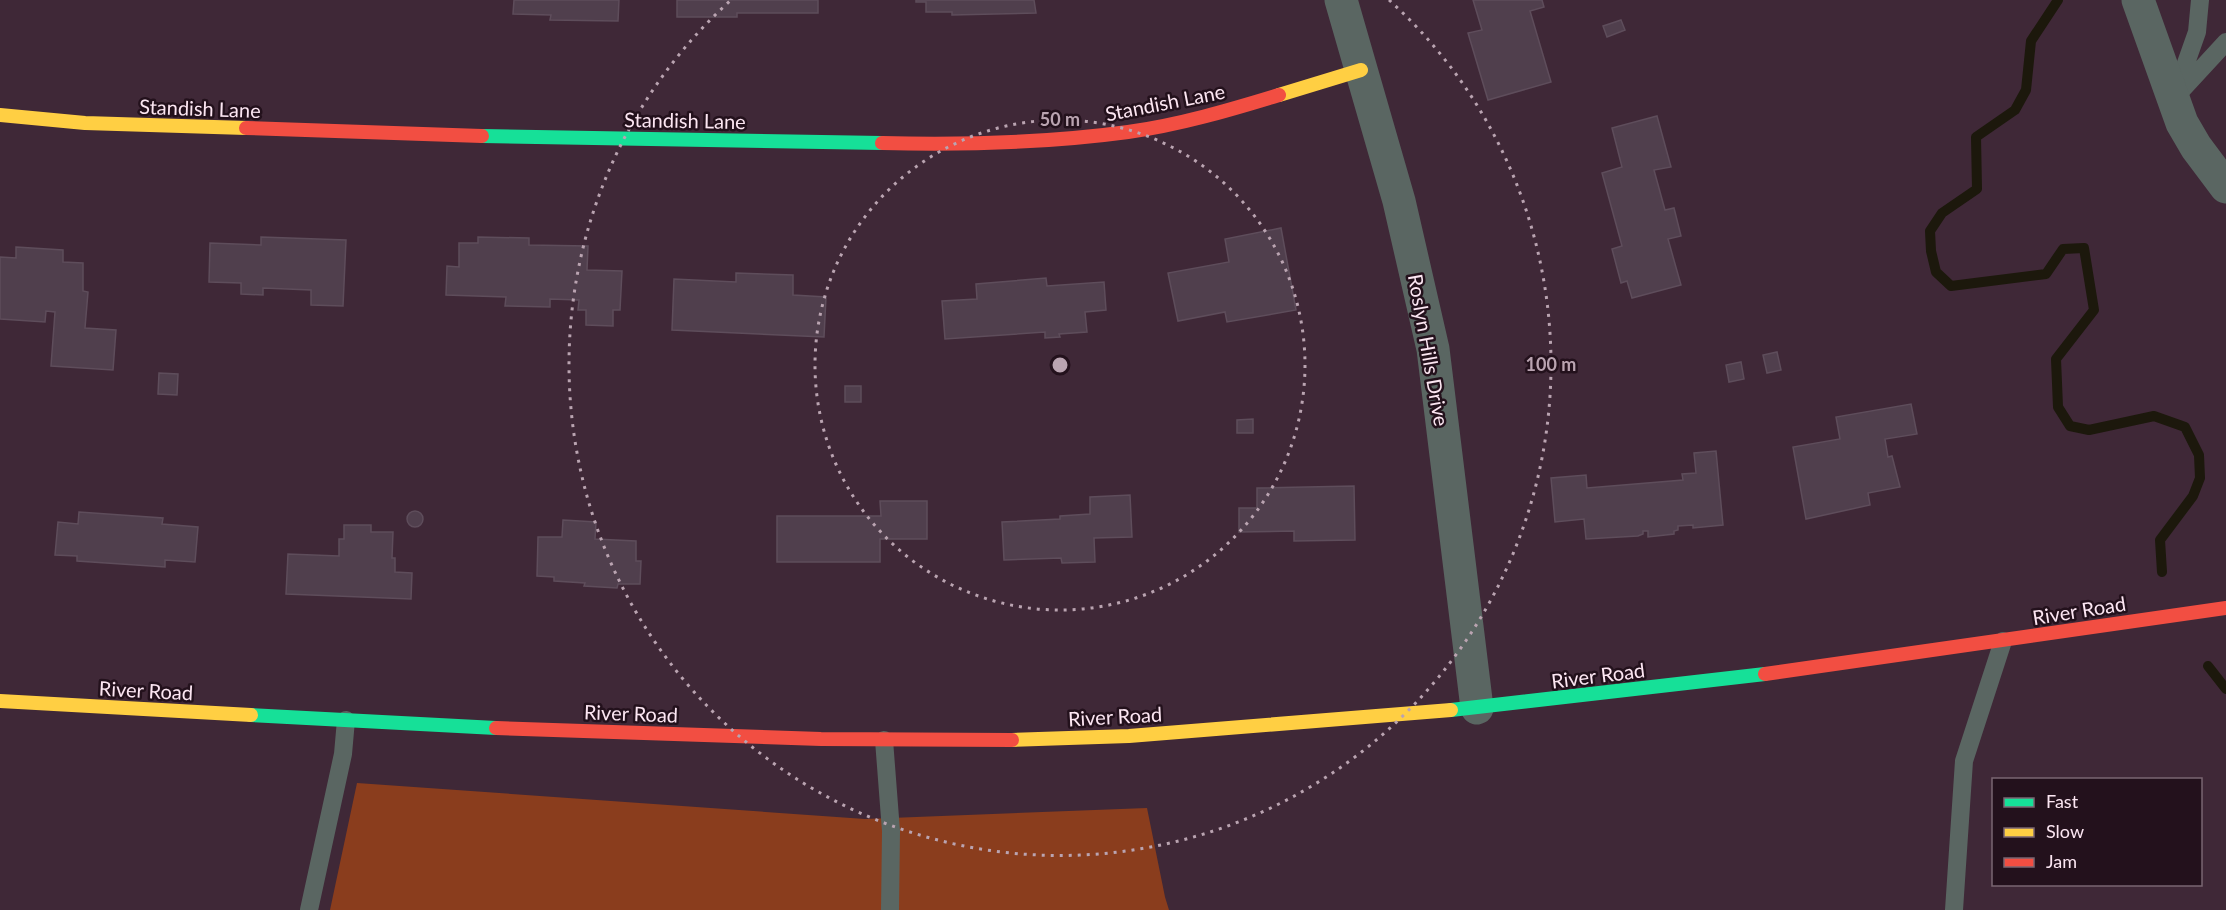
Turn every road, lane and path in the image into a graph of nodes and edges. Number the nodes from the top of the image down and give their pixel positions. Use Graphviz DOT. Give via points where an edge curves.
graph roads {
  1 [pos="1341,0"];
  2 [pos="2138,0"];
  3 [pos="2200,0"];
  4 [pos="2226,42"];
  5 [pos="1361,70"];
  6 [pos="2174,98"];
  7 [pos="0,115"];
  8 [pos="2226,187"];
  9 [pos="2226,608"];
  10 [pos="2003,641"];
  11 [pos="0,701"];
  12 [pos="1477,708"];
  13 [pos="346,720"];
  14 [pos="884,740"];
  15 [pos="309,910"];
  16 [pos="890,910"];
  17 [pos="1954,910"];
  1 -- 5 [label="street, Roslyn Hills Drive"];
  2 -- 6 [label="street"];
  3 -- 6 [label="lane" via="2197,32"];
  4 -- 6 [label="lane"];
  5 -- 7 [label="main road, Standish Lane" via="1213,115 1130,132 1054,140 918,144 468,136 85,123"];
  5 -- 12 [label="street, Roslyn Hills Drive" via="1399,201 1433,349"];
  6 -- 8 [label="street" via="2196,147"];
  9 -- 10 [label="main road, River Road"];
  10 -- 12 [label="main road, River Road"];
  10 -- 17 [label="lane" via="1964,761"];
  11 -- 13 [label="main road, River Road"];
  12 -- 14 [label="main road, River Road" via="1130,736"];
  13 -- 14 [label="main road, River Road"];
  13 -- 15 [label="lane" via="343,754"];
  14 -- 16 [label="lane" via="891,831"];
}
